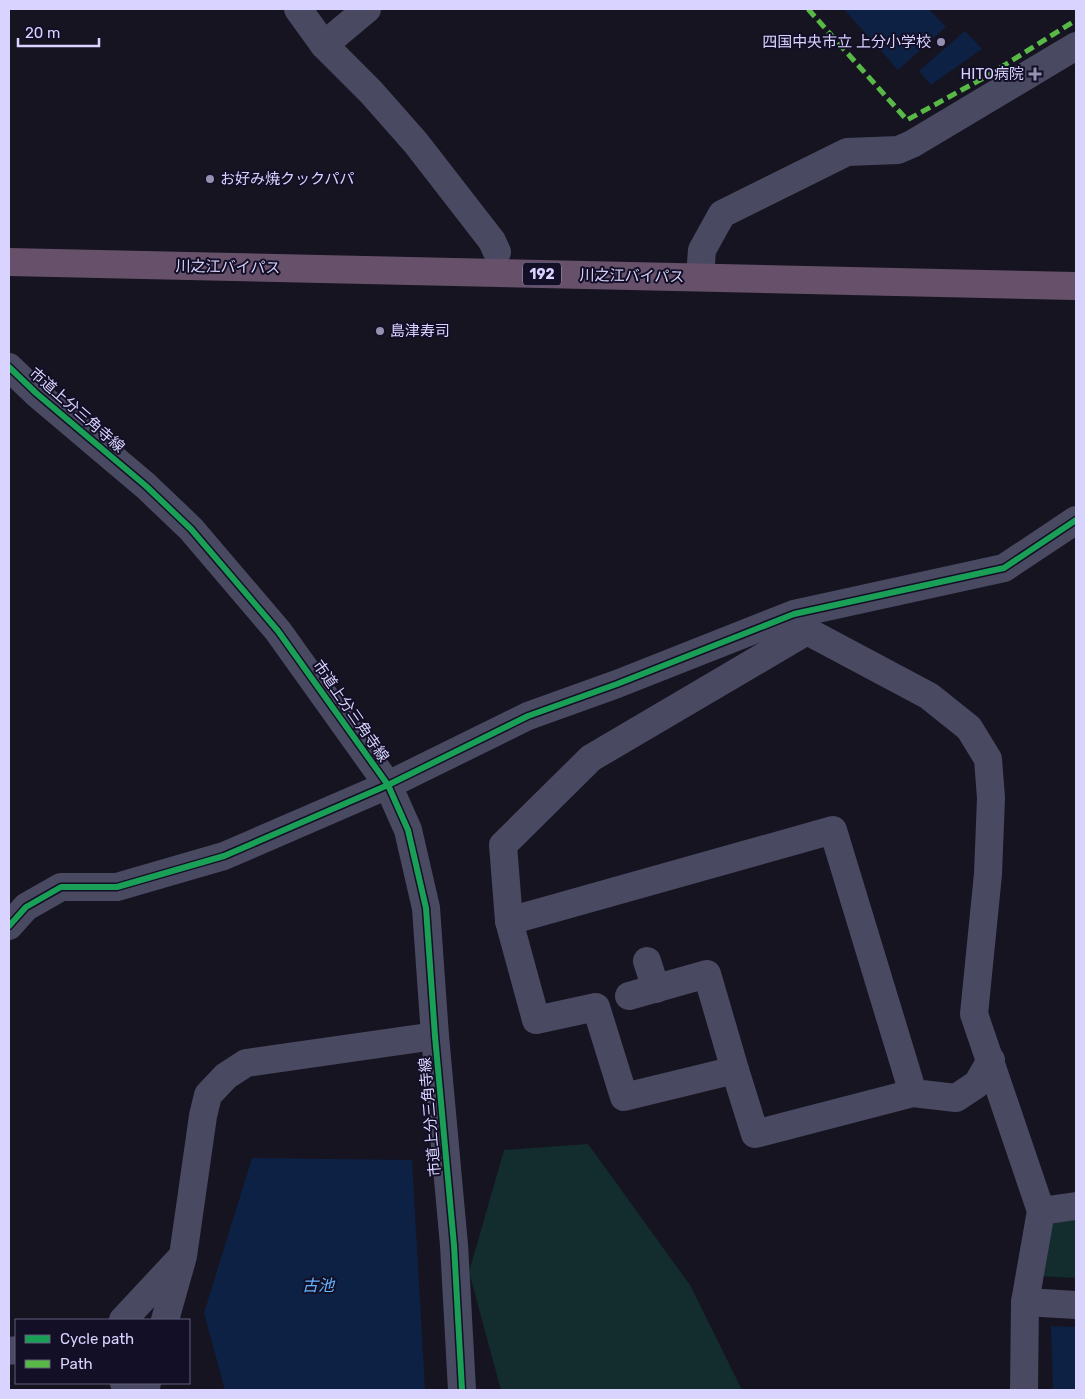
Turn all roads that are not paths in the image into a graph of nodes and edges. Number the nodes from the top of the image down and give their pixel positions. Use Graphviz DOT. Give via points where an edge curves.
graph roads {
  1 [pos="298,9"];
  2 [pos="367,9"];
  3 [pos="324,45"];
  4 [pos="1075,48"];
  5 [pos="497,252"];
  6 [pos="9,262"];
  7 [pos="700,278"];
  8 [pos="1076,286"];
  9 [pos="9,367"];
  10 [pos="1076,520"];
  11 [pos="801,622"];
  12 [pos="388,785"];
  13 [pos="509,921"];
  14 [pos="9,926"];
  15 [pos="647,961"];
  16 [pos="656,989"];
  17 [pos="629,996"];
  18 [pos="435,1036"];
  19 [pos="991,1060"];
  20 [pos="736,1070"];
  21 [pos="913,1093"];
  22 [pos="1076,1206"];
  23 [pos="1041,1211"];
  24 [pos="183,1256"];
  25 [pos="1025,1302"];
  26 [pos="1076,1305"];
  27 [pos="124,1319"];
  28 [pos="165,1319"];
  29 [pos="462,1390"];
  30 [pos="1024,1390"];
  1 -- 3 [label="street"];
  2 -- 3 [label="street"];
  3 -- 5 [label="street" via="416,143 492,241"];
  4 -- 7 [label="street" via="912,144 898,150 847,152 722,214 702,250"];
  6 -- 7 [label="highway, 川之江バイパス / 192"];
  7 -- 8 [label="highway, 川之江バイパス / 192"];
  9 -- 12 [label="street, 市道上分三角寺線" via="191,529 278,631"];
  10 -- 11 [label="street" via="1004,568"];
  11 -- 12 [label="street" via="528,716"];
  11 -- 13 [label="street" via="591,758 503,845"];
  11 -- 19 [label="street" via="929,696 969,728 988,759 991,798 988,874 974,1014"];
  12 -- 14 [label="street" via="224,856 117,887 61,887 26,907"];
  12 -- 18 [label="street, 市道上分三角寺線" via="408,830 426,908"];
  13 -- 20 [label="street" via="536,1020 596,1007 624,1097"];
  13 -- 21 [label="street" via="833,830"];
  15 -- 16 [label="street"];
  16 -- 17 [label="street"];
  16 -- 20 [label="street" via="707,974"];
  18 -- 24 [label="street" via="246,1063 226,1076 208,1094"];
  18 -- 29 [label="street, 市道上分三角寺線" via="454,1245"];
  19 -- 21 [label="street" via="978,1084 956,1098"];
  19 -- 23 [label="street"];
  20 -- 21 [label="street" via="755,1134"];
  22 -- 23 [label="street"];
  23 -- 25 [label="street"];
  24 -- 27 [label="street"];
  24 -- 28 [label="street"];
  25 -- 26 [label="street"];
  25 -- 30 [label="street"];
}
